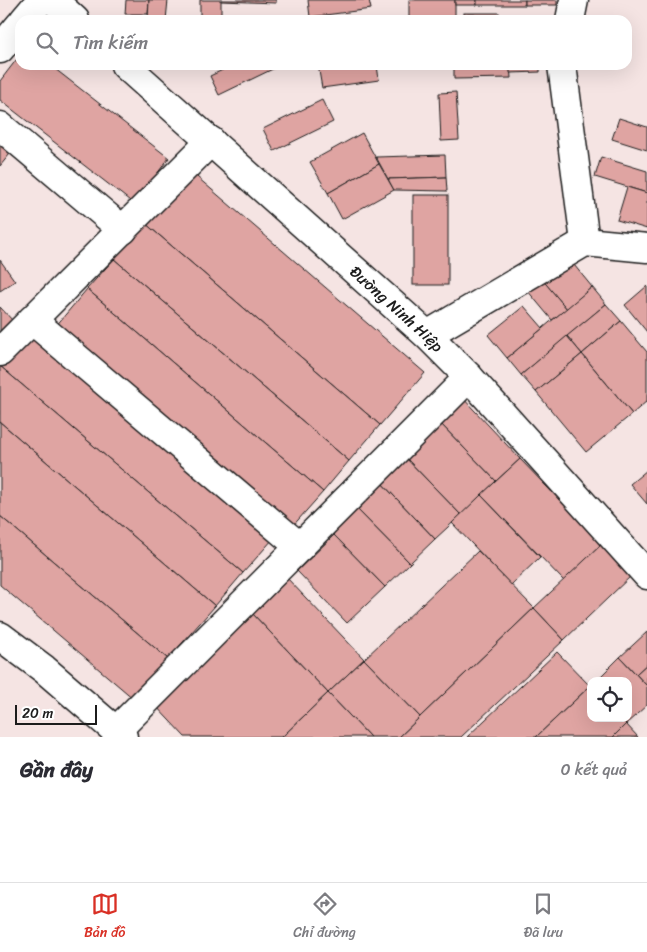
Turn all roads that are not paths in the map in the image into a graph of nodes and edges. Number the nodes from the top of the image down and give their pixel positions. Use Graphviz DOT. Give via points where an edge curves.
graph roads {
  1 [pos="41,0"];
  2 [pos="53,0"];
  3 [pos="574,0"];
  4 [pos="28,15"];
  5 [pos="70,15"];
  6 [pos="571,15"];
  7 [pos="15,31"];
  8 [pos="0,50"];
  9 [pos="132,70"];
  10 [pos="563,70"];
  11 [pos="0,126"];
  12 [pos="211,141"];
  13 [pos="123,230"];
  14 [pos="585,242"];
  15 [pos="647,248"];
  16 [pos="32,320"];
  17 [pos="427,335"];
  18 [pos="0,352"];
  19 [pos="469,377"];
  20 [pos="300,547"];
  21 [pos="645,570"];
  22 [pos="0,636"];
  23 [pos="120,734"];
  1 -- 4 [label="street"];
  2 -- 5 [label="street"];
  3 -- 6 [label="street"];
  7 -- 8 [label="street"];
  9 -- 12 [label="street, Đường Ninh Hiệp"];
  10 -- 14 [label="street"];
  11 -- 13 [label="street"];
  12 -- 13 [label="street"];
  12 -- 17 [label="street, Đường Ninh Hiệp"];
  13 -- 16 [label="street"];
  14 -- 15 [label="street"];
  14 -- 17 [label="street"];
  16 -- 18 [label="street"];
  16 -- 20 [label="street"];
  17 -- 19 [label="street, Đường Ninh Hiệp"];
  19 -- 20 [label="street"];
  19 -- 21 [label="street, Đường Ninh Hiệp"];
  20 -- 23 [label="street"];
  22 -- 23 [label="street"];
}
